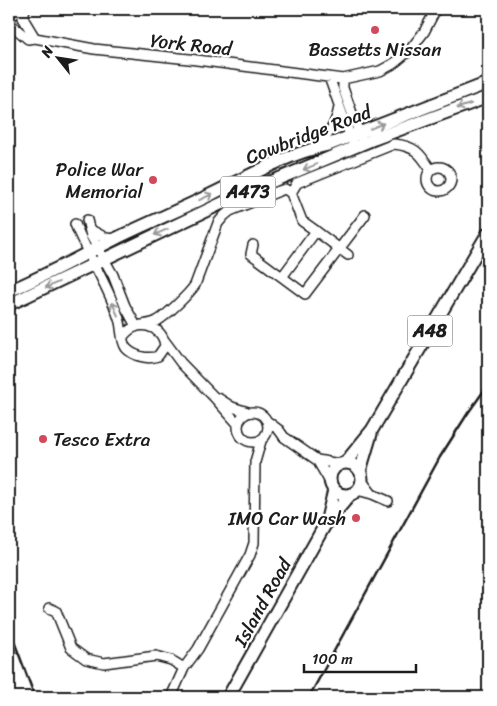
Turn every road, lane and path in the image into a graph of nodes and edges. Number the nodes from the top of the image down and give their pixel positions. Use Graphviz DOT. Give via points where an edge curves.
graph roads {
  1 [pos="20,9"];
  2 [pos="25,9"];
  3 [pos="436,9"];
  4 [pos="9,18"];
  5 [pos="9,23"];
  6 [pos="35,38"];
  7 [pos="329,77"];
  8 [pos="343,79"];
  9 [pos="488,83"];
  10 [pos="488,97"];
  11 [pos="339,106"];
  12 [pos="357,141"];
  13 [pos="315,148"];
  14 [pos="431,170"];
  15 [pos="291,193"];
  16 [pos="365,215"];
  17 [pos="87,220"];
  18 [pos="75,224"];
  19 [pos="90,230"];
  20 [pos="316,231"];
  21 [pos="488,233"];
  22 [pos="115,239"];
  23 [pos="253,246"];
  24 [pos="99,248"];
  25 [pos="339,249"];
  26 [pos="88,253"];
  27 [pos="348,255"];
  28 [pos="105,259"];
  29 [pos="94,265"];
  30 [pos="282,277"];
  31 [pos="9,291"];
  32 [pos="9,302"];
  33 [pos="165,316"];
  34 [pos="138,326"];
  35 [pos="123,337"];
  36 [pos="163,337"];
  37 [pos="158,356"];
  38 [pos="181,363"];
  39 [pos="213,396"];
  40 [pos="248,412"];
  41 [pos="267,422"];
  42 [pos="238,424"];
  43 [pos="372,430"];
  44 [pos="284,437"];
  45 [pos="262,439"];
  46 [pos="248,442"];
  47 [pos="317,460"];
  48 [pos="255,462"];
  49 [pos="342,463"];
  50 [pos="358,484"];
  51 [pos="332,486"];
  52 [pos="388,501"];
  53 [pos="326,523"];
  54 [pos="55,607"];
  55 [pos="184,668"];
  56 [pos="171,697"];
  57 [pos="228,697"];
  1 -- 4 [label="street"];
  2 -- 6 [label="street" via="23,18"];
  3 -- 8 [label="street, York Road" via="410,50 393,64 368,75"];
  5 -- 6 [label="street, York Road" via="28,38"];
  6 -- 7 [label="street, York Road" via="94,49"];
  7 -- 8 [label="street, York Road"];
  7 -- 11 [label="street"];
  8 -- 12 [label="street"];
  12 -- 9 [label="main road, Cowbridge Road / A473, one-way"];
  10 -- 12 [label="main road, Cowbridge Road / A473, one-way"];
  11 -- 12 [label="street"];
  11 -- 13 [label="street" via="330,132"];
  12 -- 13 [label="main road, Cowbridge Road / A473"];
  12 -- 28 [label="main road, Cowbridge Road / A473, one-way"];
  22 -- 13 [label="main road, Cowbridge Road / A473, one-way"];
  14 -- 15 [label="street" via="415,150 394,144 297,183"];
  15 -- 20 [label="street" via="302,221"];
  15 -- 33 [label="street" via="280,191 224,216 195,285"];
  16 -- 25 [label="street"];
  17 -- 19 [label="street"];
  18 -- 26 [label="street"];
  19 -- 22 [label="street"];
  19 -- 24 [label="street"];
  20 -- 25 [label="street"];
  20 -- 30 [label="street"];
  21 -- 43 [label="main road, A48"];
  22 -- 24 [label="main road, Cowbridge Road / A473"];
  23 -- 30 [label="street" via="251,254"];
  24 -- 26 [label="main road, Cowbridge Road / A473"];
  24 -- 28 [label="street"];
  25 -- 27 [label="street"];
  25 -- 30 [label="street" via="306,294"];
  26 -- 29 [label="street"];
  26 -- 31 [label="main road, Cowbridge Road / A473"];
  28 -- 29 [label="main road, Cowbridge Road / A473"];
  28 -- 34 [label="street" via="125,306"];
  29 -- 32 [label="main road, Cowbridge Road / A473, one-way"];
  35 -- 29 [label="street, one-way" via="118,315"];
  33 -- 34 [label="street"];
  33 -- 36 [label="street"];
  34 -- 35 [label="street"];
  34 -- 36 [label="street" via="155,329"];
  35 -- 37 [label="street" via="124,344 132,353 150,358"];
  36 -- 37 [label="street" via="165,346"];
  36 -- 38 [label="street"];
  37 -- 38 [label="street"];
  38 -- 39 [label="street"];
  39 -- 40 [label="street"];
  39 -- 42 [label="street"];
  40 -- 41 [label="street" via="262,414"];
  40 -- 42 [label="street"];
  41 -- 44 [label="street"];
  41 -- 45 [label="street"];
  42 -- 46 [label="street" via="239,434"];
  43 -- 49 [label="main road, A48"];
  43 -- 50 [label="main road, A48"];
  44 -- 45 [label="street"];
  44 -- 47 [label="street"];
  45 -- 46 [label="street"];
  45 -- 48 [label="street"];
  46 -- 48 [label="street"];
  47 -- 49 [label="street"];
  47 -- 51 [label="street"];
  48 -- 55 [label="street" via="252,549 198,649"];
  49 -- 50 [label="main road" via="352,464"];
  49 -- 51 [label="main road, A48" via="331,472"];
  50 -- 51 [label="main road" via="341,494"];
  50 -- 52 [label="street"];
  50 -- 53 [label="main road, A48"];
  51 -- 53 [label="main road, A48"];
  53 -- 57 [label="main road, Island Road / A48"];
  54 -- 55 [label="street" via="71,648 86,659 104,663 156,656"];
  55 -- 56 [label="street"];
}
